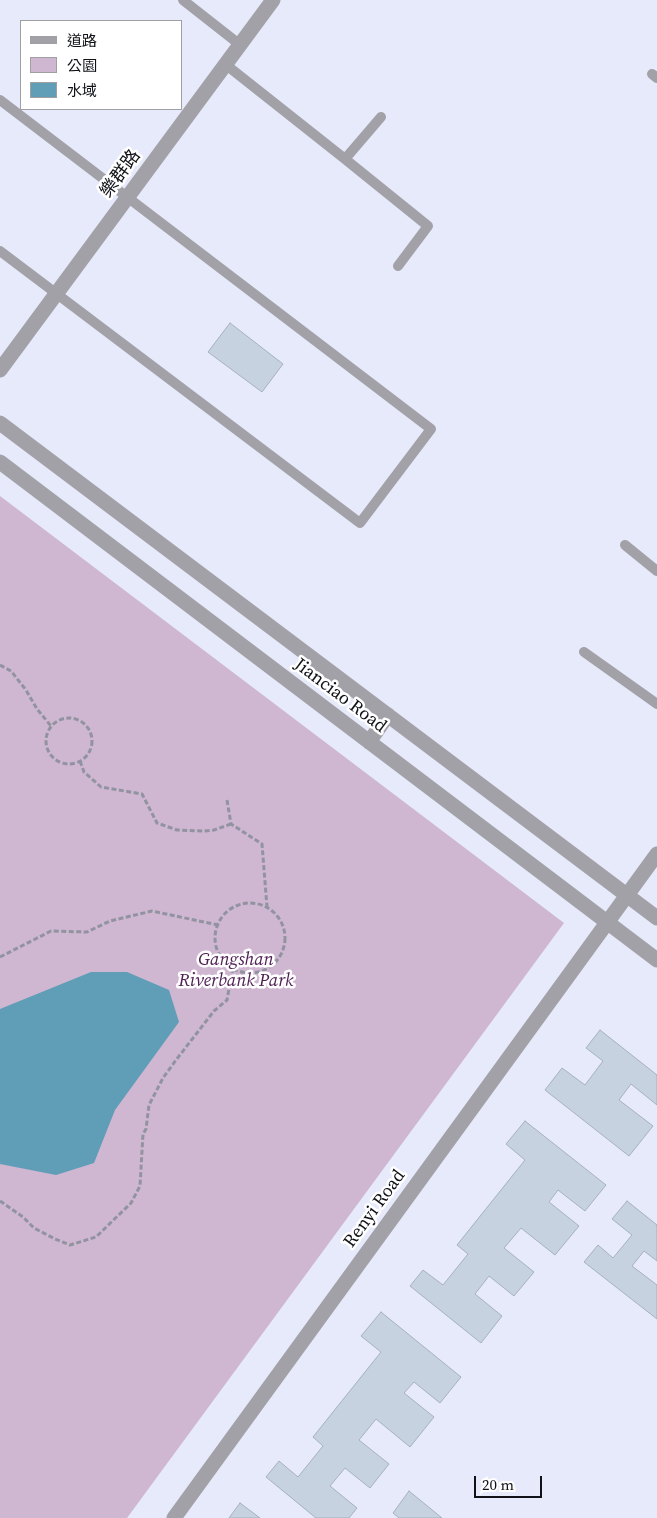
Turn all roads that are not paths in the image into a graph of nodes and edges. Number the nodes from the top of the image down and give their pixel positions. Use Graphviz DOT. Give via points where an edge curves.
graph roads {
  1 [pos="183,0"];
  2 [pos="272,0"];
  3 [pos="239,44"];
  4 [pos="225,64"];
  5 [pos="0,100"];
  6 [pos="381,117"];
  7 [pos="345,159"];
  8 [pos="128,197"];
  9 [pos="0,251"];
  10 [pos="398,266"];
  11 [pos="58,293"];
  12 [pos="0,370"];
  13 [pos="0,423"];
  14 [pos="0,462"];
  15 [pos="625,545"];
  16 [pos="657,571"];
  17 [pos="584,652"];
  18 [pos="657,704"];
  19 [pos="388,715"];
  20 [pos="369,742"];
  21 [pos="657,854"];
  22 [pos="627,895"];
  23 [pos="657,918"];
  24 [pos="607,922"];
  25 [pos="657,960"];
  26 [pos="174,1518"];
  1 -- 3 [label="lane"];
  2 -- 3 [label="street, 樂群路"];
  3 -- 4 [label="street, 樂群路"];
  4 -- 7 [label="lane"];
  4 -- 8 [label="street, 樂群路"];
  5 -- 8 [label="lane"];
  6 -- 7 [label="lane"];
  7 -- 10 [label="lane" via="428,226"];
  8 -- 11 [label="street, 樂群路"];
  8 -- 11 [label="lane" via="430,429 360,523"];
  9 -- 11 [label="lane"];
  11 -- 12 [label="street, 樂群路"];
  13 -- 19 [label="street, Jianciao Road"];
  14 -- 20 [label="street, Jianciao Road"];
  15 -- 16 [label="lane"];
  17 -- 18 [label="lane"];
  19 -- 20 [label="street"];
  19 -- 22 [label="street, Jianciao Road"];
  20 -- 24 [label="street, Jianciao Road"];
  21 -- 22 [label="street, Renyi Road"];
  22 -- 23 [label="street, Jianciao Road"];
  22 -- 24 [label="street, Renyi Road"];
  24 -- 25 [label="street, Jianciao Road"];
  24 -- 26 [label="street, Renyi Road"];
}
